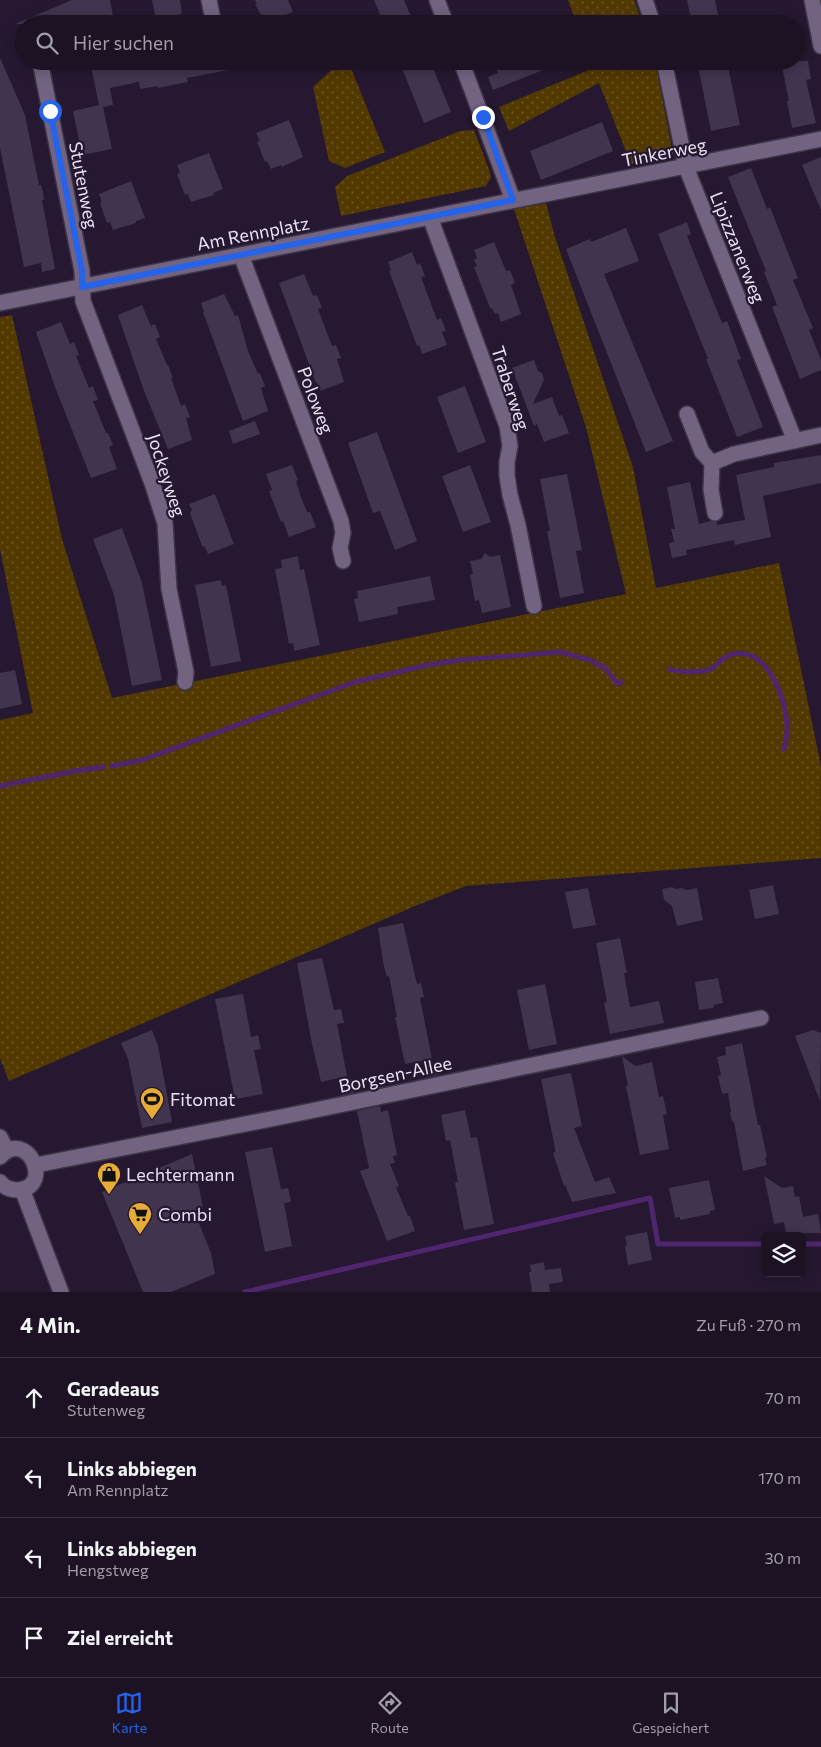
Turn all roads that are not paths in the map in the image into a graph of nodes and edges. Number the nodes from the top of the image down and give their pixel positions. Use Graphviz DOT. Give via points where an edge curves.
graph roads {
  1 [pos="209,0"];
  2 [pos="437,0"];
  3 [pos="645,0"];
  4 [pos="812,0"];
  5 [pos="212,15"];
  6 [pos="443,15"];
  7 [pos="650,15"];
  8 [pos="821,46"];
  9 [pos="42,70"];
  10 [pos="464,70"];
  11 [pos="666,70"];
  12 [pos="821,139"];
  13 [pos="686,167"];
  14 [pos="513,200"];
  15 [pos="430,217"];
  16 [pos="241,255"];
  17 [pos="82,287"];
  18 [pos="0,303"];
  19 [pos="687,414"];
  20 [pos="821,435"];
  21 [pos="794,441"];
  22 [pos="712,464"];
  23 [pos="715,513"];
  24 [pos="343,561"];
  25 [pos="534,606"];
  26 [pos="185,682"];
  27 [pos="761,1018"];
  28 [pos="0,1137"];
  29 [pos="4,1154"];
  30 [pos="36,1165"];
  31 [pos="0,1182"];
  32 [pos="22,1189"];
  33 [pos="61,1292"];
  1 -- 5 [label="street"];
  2 -- 6 [label="street"];
  3 -- 7 [label="street"];
  4 -- 8 [label="street"];
  9 -- 17 [label="street, Stutenweg" via="80,261"];
  10 -- 14 [label="street"];
  11 -- 13 [label="street, Lipizzanerweg"];
  12 -- 13 [label="street, Tinkerweg"];
  13 -- 14 [label="street, Tinkerweg"];
  13 -- 21 [label="street, Lipizzanerweg"];
  14 -- 15 [label="street, Am Rennplatz"];
  15 -- 16 [label="street, Am Rennplatz"];
  15 -- 25 [label="street, Traberweg" via="507,426 510,495"];
  16 -- 17 [label="street, Am Rennplatz"];
  16 -- 24 [label="street, Poloweg" via="341,521"];
  17 -- 18 [label="street, Am Rennplatz"];
  17 -- 26 [label="street, Jockeyweg" via="84,301 165,522 169,589 186,672"];
  19 -- 22 [label="street" via="702,452"];
  20 -- 21 [label="street"];
  21 -- 22 [label="street" via="734,454"];
  22 -- 23 [label="street" via="711,490"];
  27 -- 30 [label="street, Borgsen-Allee"];
  28 -- 29 [label="street"];
  29 -- 30 [label="street" via="19,1149 30,1154"];
  30 -- 32 [label="street" via="35,1176"];
  31 -- 32 [label="street" via="9,1189"];
  32 -- 33 [label="street"];
}
